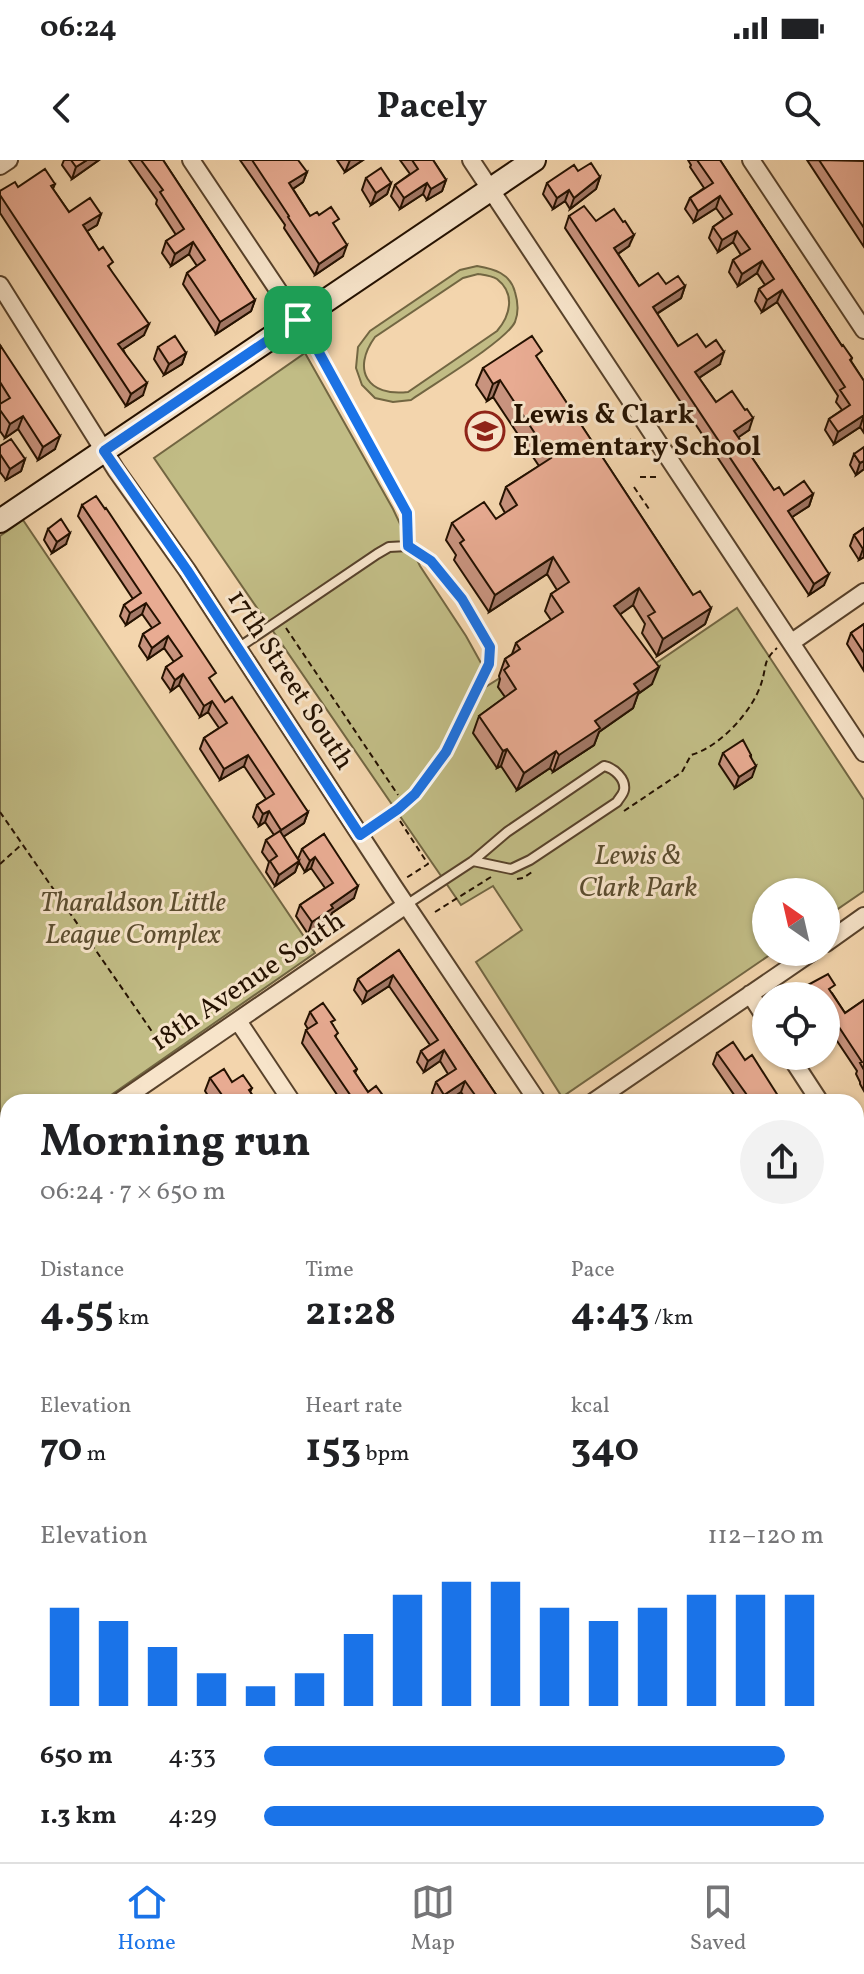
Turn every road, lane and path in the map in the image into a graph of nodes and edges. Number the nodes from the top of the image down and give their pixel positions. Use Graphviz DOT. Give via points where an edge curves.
graph roads {
  1 [pos="9,160"];
  2 [pos="191,160"];
  3 [pos="471,160"];
  4 [pos="534,160"];
  5 [pos="751,160"];
  6 [pos="0,166"];
  7 [pos="491,190"];
  8 [pos="0,285"];
  9 [pos="298,320"];
  10 [pos="864,330"];
  11 [pos="631,439"];
  12 [pos="104,451"];
  13 [pos="625,453"];
  14 [pos="640,477"];
  15 [pos="656,477"];
  16 [pos="634,487"];
  17 [pos="649,509"];
  18 [pos="1,520"];
  19 [pos="408,546"];
  20 [pos="864,592"];
  21 [pos="281,620"];
  22 [pos="792,642"];
  23 [pos="238,648"];
  24 [pos="864,753"];
  25 [pos="398,809"];
  26 [pos="0,812"];
  27 [pos="360,835"];
  28 [pos="21,844"];
  29 [pos="473,861"];
  30 [pos="0,864"];
  31 [pos="403,881"];
  32 [pos="406,905"];
  33 [pos="864,916"];
  34 [pos="840,933"];
  35 [pos="791,966"];
  36 [pos="750,994"];
  37 [pos="752,997"];
  38 [pos="238,1021"];
  39 [pos="162,1046"];
  40 [pos="799,1070"];
  41 [pos="131,1094"];
  42 [pos="287,1094"];
  43 [pos="533,1094"];
  44 [pos="605,1094"];
  45 [pos="815,1094"];
  1 -- 6 [label="street"];
  2 -- 9 [label="street"];
  3 -- 7 [label="street"];
  4 -- 7 [label="street"];
  5 -- 10 [label="street"];
  7 -- 9 [label="street"];
  7 -- 22 [label="street"];
  8 -- 12 [label="street, 17th Street South"];
  9 -- 12 [label="street"];
  9 -- 19 [label="lane" via="407,513"];
  11 -- 13 [label="path"];
  12 -- 18 [label="street"];
  12 -- 23 [label="street, 17th Street South"];
  14 -- 15 [label="path"];
  16 -- 17 [label="path"];
  19 -- 21 [label="lane" via="389,547"];
  19 -- 25 [label="lane" via="431,561 462,599 490,647 489,664 446,752"];
  20 -- 22 [label="street"];
  21 -- 23 [label="lane"];
  21 -- 25 [label="path" via="398,796"];
  22 -- 24 [label="street"];
  23 -- 27 [label="street, 17th Street South"];
  25 -- 27 [label="lane"];
  25 -- 31 [label="path" via="398,819 428,864"];
  26 -- 28 [label="path"];
  27 -- 32 [label="street, 17th Street South"];
  28 -- 30 [label="path"];
  28 -- 39 [label="path"];
  29 -- 29 [label="lane" via="604,766 619,775 624,790 617,802 530,860 511,869"];
  29 -- 32 [label="lane"];
  32 -- 38 [label="street, 18th Avenue South"];
  32 -- 43 [label="street, 17th Street South"];
  33 -- 34 [label="street"];
  35 -- 36 [label="street"];
  36 -- 37 [label="street"];
  36 -- 44 [label="street"];
  38 -- 41 [label="street, 18th Avenue South"];
  38 -- 42 [label="street"];
  40 -- 45 [label="street"];
}
